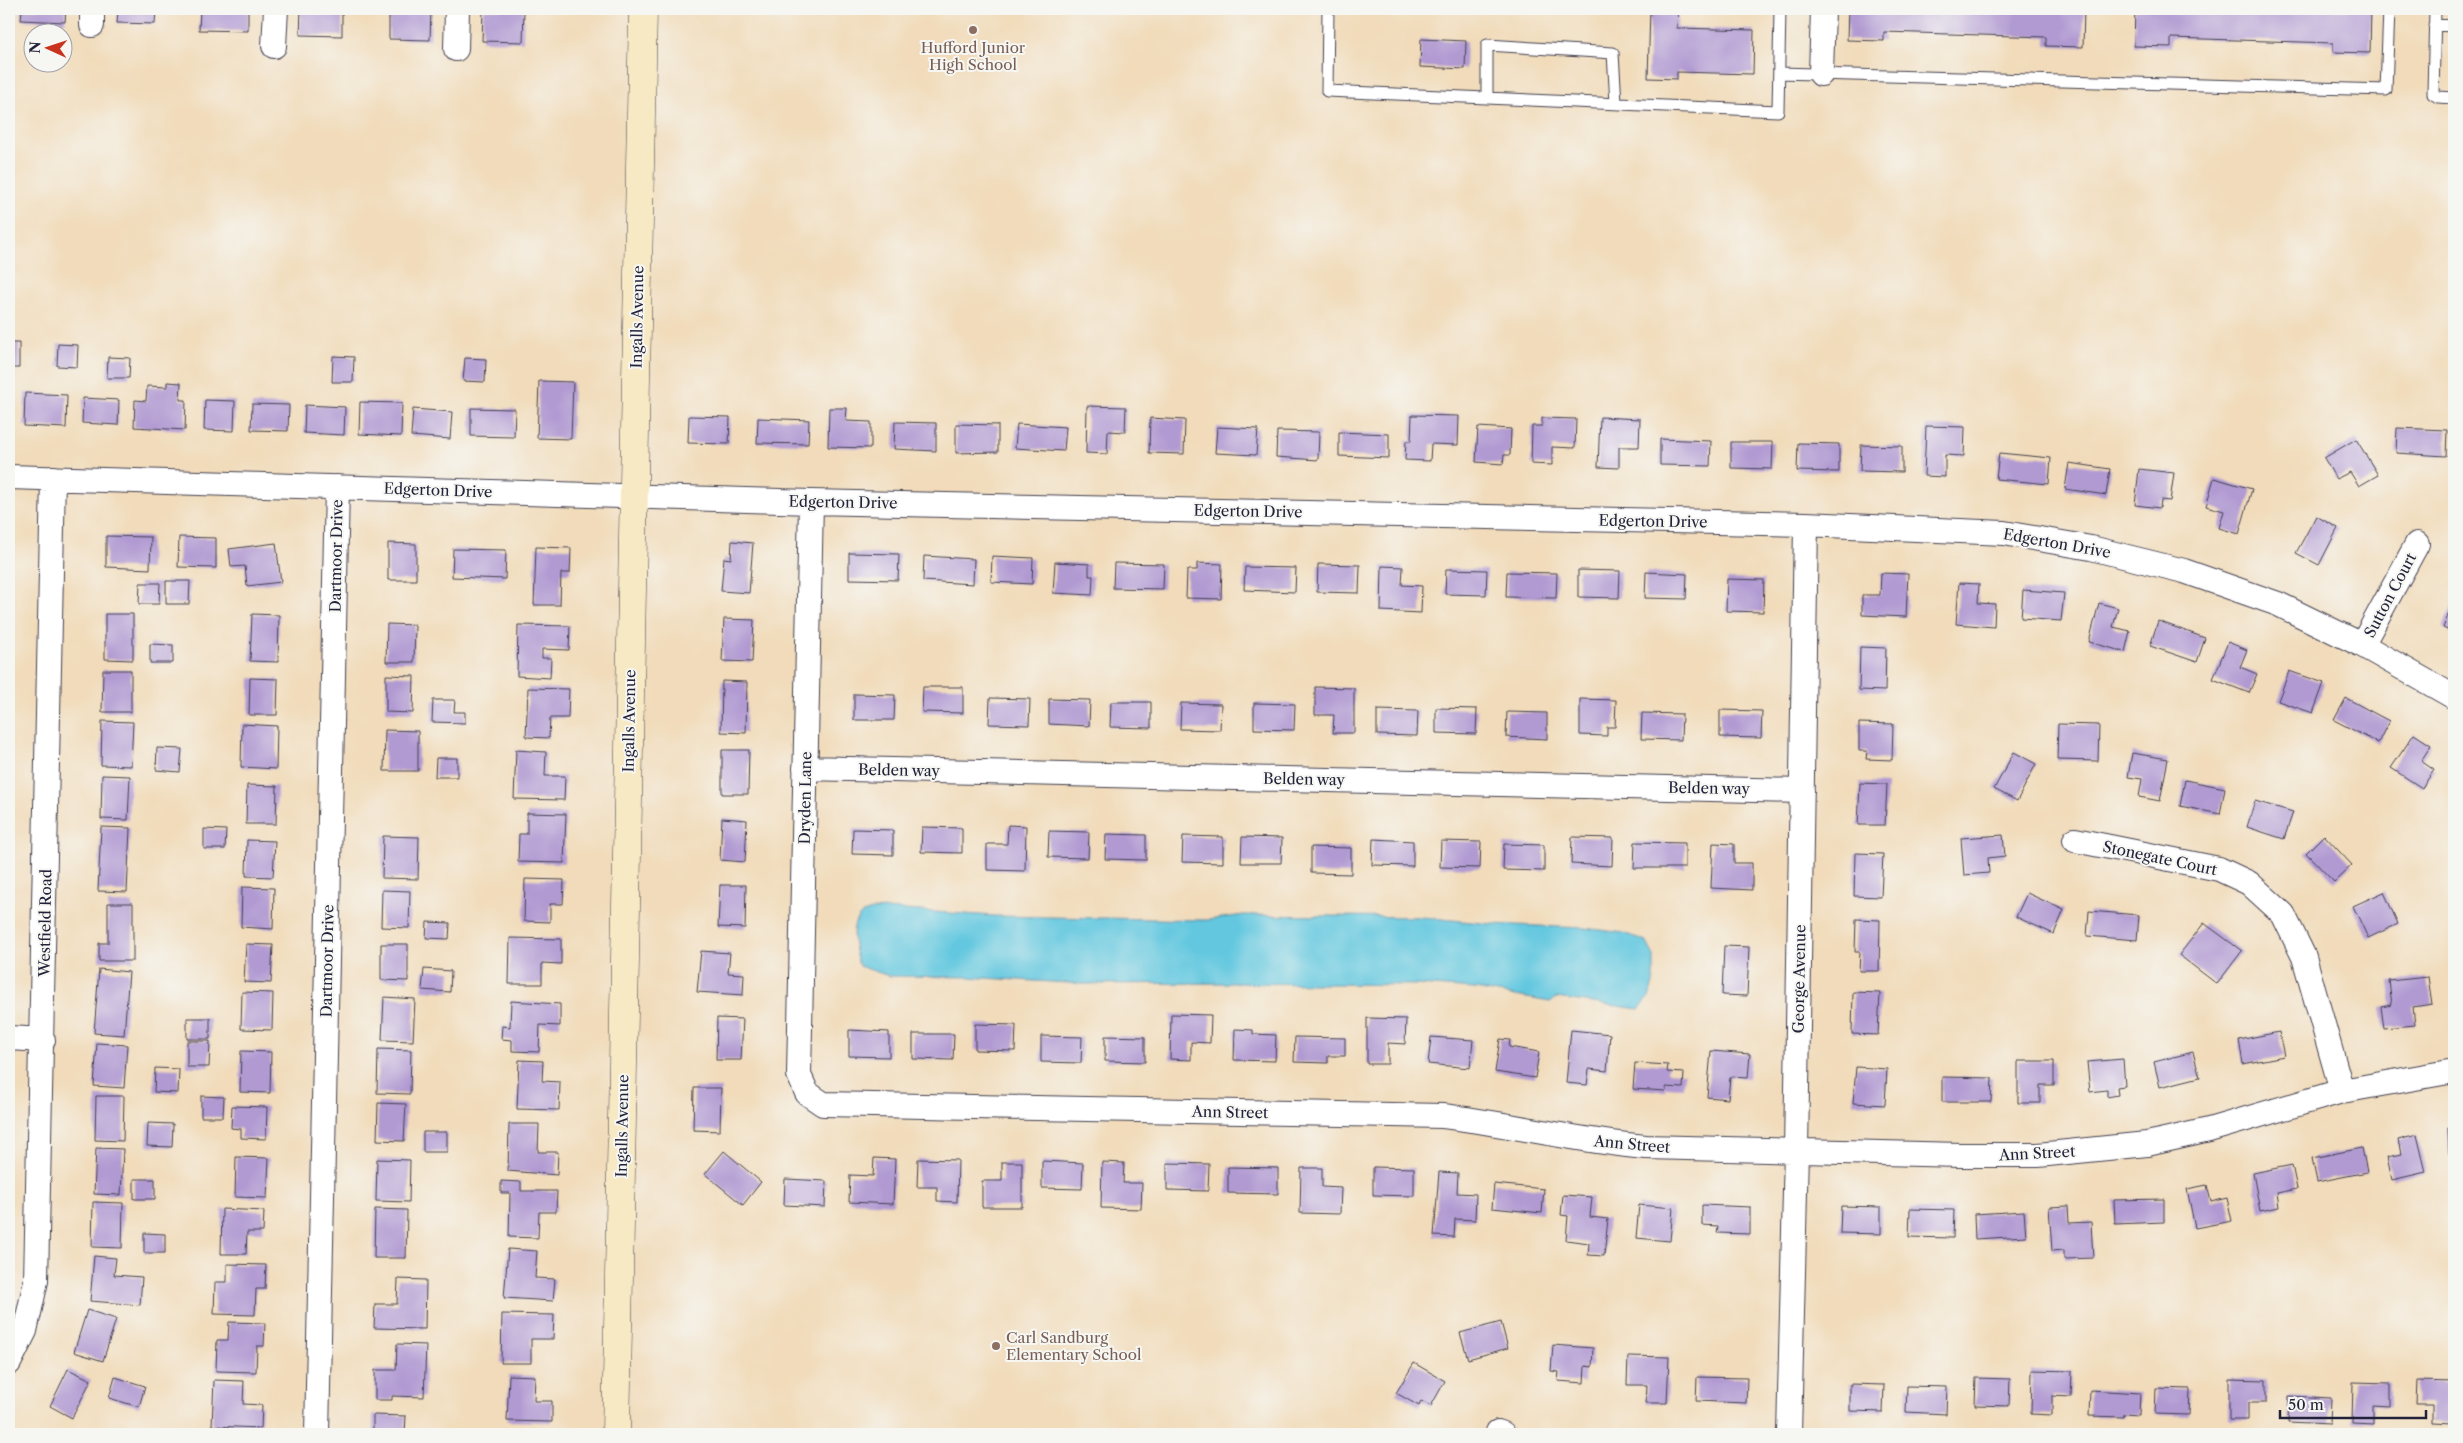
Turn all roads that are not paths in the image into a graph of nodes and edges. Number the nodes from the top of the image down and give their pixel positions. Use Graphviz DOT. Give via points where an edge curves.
graph roads {
  1 [pos="276,9"];
  2 [pos="457,9"];
  3 [pos="643,9"];
  4 [pos="1328,9"];
  5 [pos="1780,9"];
  6 [pos="1823,9"];
  7 [pos="2389,9"];
  8 [pos="2435,9"];
  9 [pos="2434,25"];
  10 [pos="2454,26"];
  11 [pos="274,46"];
  12 [pos="456,49"];
  13 [pos="1779,73"];
  14 [pos="1821,74"];
  15 [pos="1487,98"];
  16 [pos="2454,98"];
  17 [pos="1616,103"];
  18 [pos="9,477"];
  19 [pos="53,478"];
  20 [pos="337,487"];
  21 [pos="633,496"];
  22 [pos="811,502"];
  23 [pos="1806,524"];
  24 [pos="2417,544"];
  25 [pos="2362,645"];
  26 [pos="2454,698"];
  27 [pos="805,768"];
  28 [pos="1802,790"];
  29 [pos="2075,840"];
  30 [pos="9,1038"];
  31 [pos="43,1040"];
  32 [pos="2454,1071"];
  33 [pos="2342,1091"];
  34 [pos="807,1093"];
  35 [pos="1796,1151"];
  36 [pos="9,1363"];
  37 [pos="317,1434"];
  38 [pos="616,1434"];
  39 [pos="1789,1434"];
  1 -- 11 [label="street"];
  2 -- 12 [label="street"];
  3 -- 21 [label="street, Ingalls Avenue"];
  4 -- 15 [label="lane" via="1327,91"];
  5 -- 13 [label="lane"];
  6 -- 14 [label="street"];
  7 -- 14 [label="lane" via="2386,90"];
  8 -- 9 [label="lane"];
  9 -- 10 [label="lane"];
  9 -- 16 [label="lane" via="2434,94"];
  13 -- 14 [label="lane"];
  13 -- 17 [label="lane" via="1778,111"];
  15 -- 17 [label="lane"];
  15 -- 17 [label="lane" via="1487,45 1613,53"];
  18 -- 19 [label="street, Edgerton Drive"];
  19 -- 20 [label="street, Edgerton Drive"];
  19 -- 31 [label="street, Westfield Road"];
  20 -- 21 [label="street, Edgerton Drive"];
  20 -- 37 [label="street, Dartmoor Drive"];
  21 -- 22 [label="street, Edgerton Drive"];
  21 -- 38 [label="street, Ingalls Avenue"];
  22 -- 23 [label="street, Edgerton Drive"];
  22 -- 27 [label="street, Dryden Lane"];
  23 -- 25 [label="street, Edgerton Drive" via="2004,532 2091,548 2184,571 2278,604"];
  23 -- 28 [label="street, George Avenue"];
  24 -- 25 [label="street, Sutton Court"];
  25 -- 26 [label="street, Edgerton Drive"];
  27 -- 28 [label="street, Belden way"];
  27 -- 34 [label="street, Dryden Lane" via="799,1075"];
  28 -- 35 [label="street, George Avenue"];
  29 -- 33 [label="street, Stonegate Court" via="2218,869 2249,883 2283,914 2304,957"];
  30 -- 31 [label="street"];
  31 -- 36 [label="street, Westfield Road" via="36,1281 25,1331"];
  32 -- 33 [label="street, Ann Street"];
  33 -- 35 [label="street, Ann Street" via="2209,1130 2148,1144 2038,1155"];
  34 -- 35 [label="street, Ann Street" via="823,1104 1443,1116 1503,1123 1596,1142 1646,1147"];
  35 -- 39 [label="street, George Avenue"];
}
